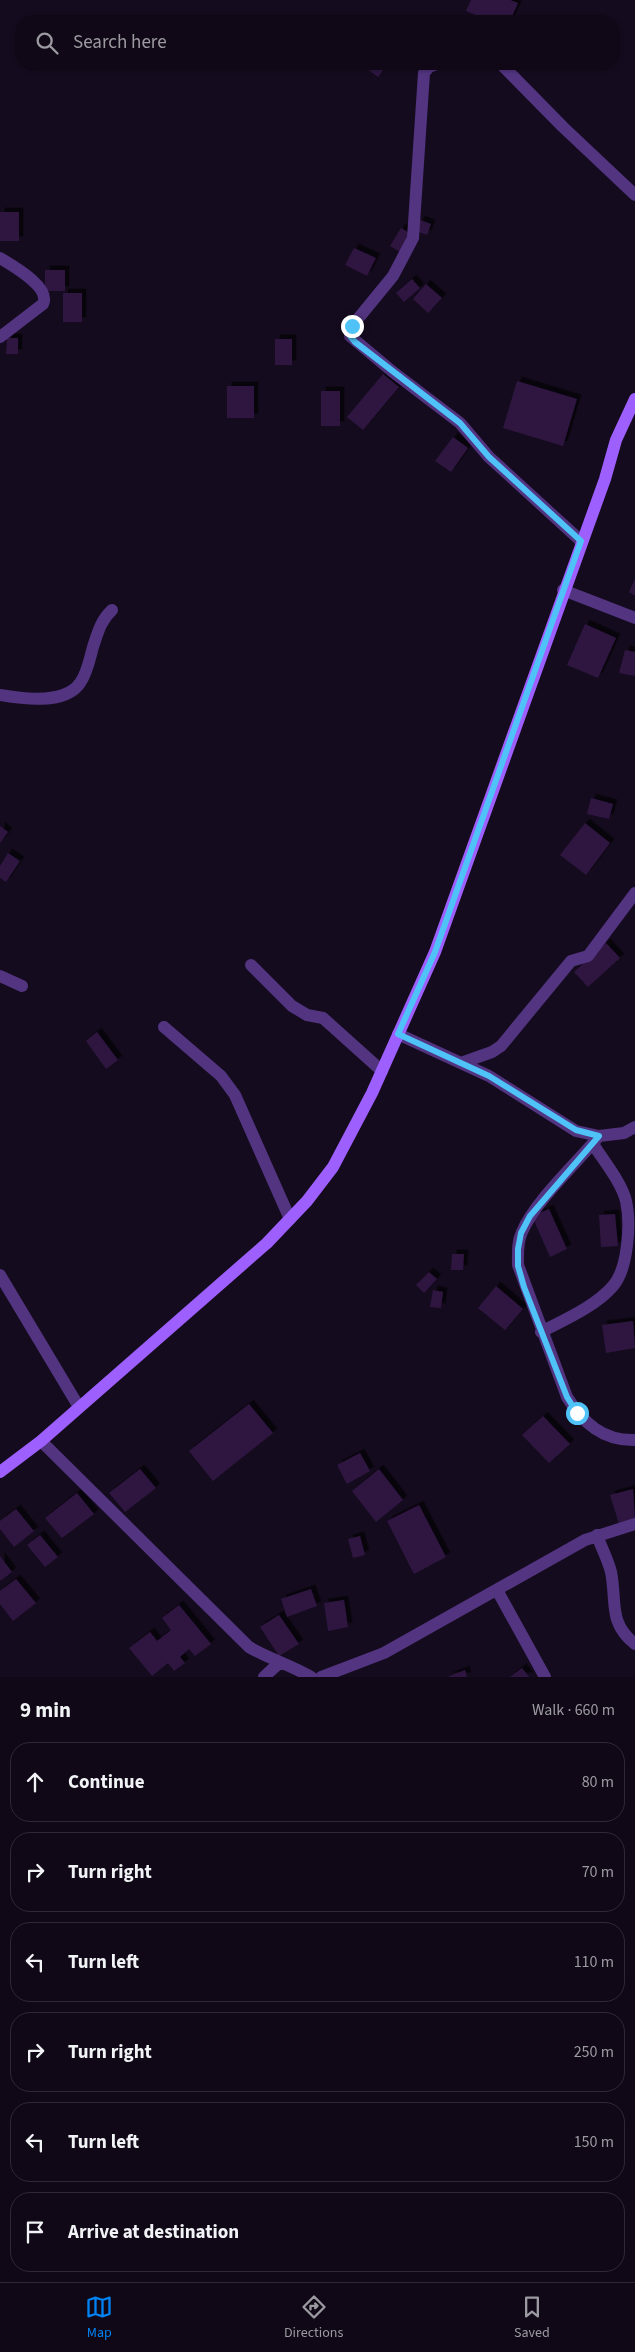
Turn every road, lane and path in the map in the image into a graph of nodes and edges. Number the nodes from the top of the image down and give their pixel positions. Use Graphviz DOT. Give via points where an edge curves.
graph roads {
  1 [pos="426,70"];
  2 [pos="507,70"];
  3 [pos="635,195"];
  4 [pos="0,258"];
  5 [pos="0,338"];
  6 [pos="635,399"];
  7 [pos="581,541"];
  8 [pos="563,590"];
  9 [pos="112,610"];
  10 [pos="635,618"];
  11 [pos="0,695"];
  12 [pos="635,893"];
  13 [pos="251,965"];
  14 [pos="0,976"];
  15 [pos="22,986"];
  16 [pos="164,1027"];
  17 [pos="398,1034"];
  18 [pos="461,1063"];
  19 [pos="382,1071"];
  20 [pos="635,1127"];
  21 [pos="596,1140"];
  22 [pos="630,1200"];
  23 [pos="290,1220"];
  24 [pos="0,1275"];
  25 [pos="541,1332"];
  26 [pos="79,1407"];
  27 [pos="635,1440"];
  28 [pos="41,1441"];
  29 [pos="0,1472"];
  30 [pos="635,1524"];
  31 [pos="597,1536"];
  32 [pos="496,1590"];
  33 [pos="635,1644"];
  34 [pos="279,1663"];
  35 [pos="264,1677"];
  36 [pos="311,1677"];
  37 [pos="321,1677"];
  38 [pos="545,1677"];
  1 -- 7 [label="street" via="413,238 393,276 352,326 350,336 460,423 489,457"];
  2 -- 3 [label="street"];
  4 -- 5 [label="street" via="34,282 45,297 43,304"];
  6 -- 7 [label="main road" via="616,440"];
  7 -- 8 [label="main road"];
  8 -- 10 [label="street"];
  8 -- 17 [label="main road" via="435,952"];
  9 -- 11 [label="street" via="104,617 98,630 80,683 68,694 49,698"];
  12 -- 18 [label="street" via="588,956 571,961 501,1046"];
  13 -- 19 [label="street" via="292,1006 307,1015 324,1018"];
  14 -- 15 [label="street"];
  16 -- 23 [label="street" via="221,1076 235,1095"];
  17 -- 18 [label="street"];
  17 -- 19 [label="main road"];
  18 -- 21 [label="street" via="489,1076"];
  19 -- 23 [label="main road" via="333,1167"];
  20 -- 21 [label="street"];
  21 -- 22 [label="street"];
  21 -- 25 [label="street" via="530,1216 521,1233 518,1266"];
  22 -- 25 [label="street" via="627,1246 622,1270 613,1287 585,1308"];
  23 -- 26 [label="main road"];
  24 -- 26 [label="street"];
  25 -- 27 [label="street" via="567,1397 577,1413 608,1437"];
  26 -- 28 [label="main road"];
  28 -- 29 [label="main road"];
  28 -- 34 [label="street" via="249,1647"];
  30 -- 31 [label="street"];
  31 -- 32 [label="street"];
  31 -- 33 [label="street" via="610,1570 616,1619"];
  32 -- 37 [label="street" via="384,1653"];
  32 -- 38 [label="street"];
  34 -- 35 [label="street"];
  34 -- 36 [label="street"];
}
